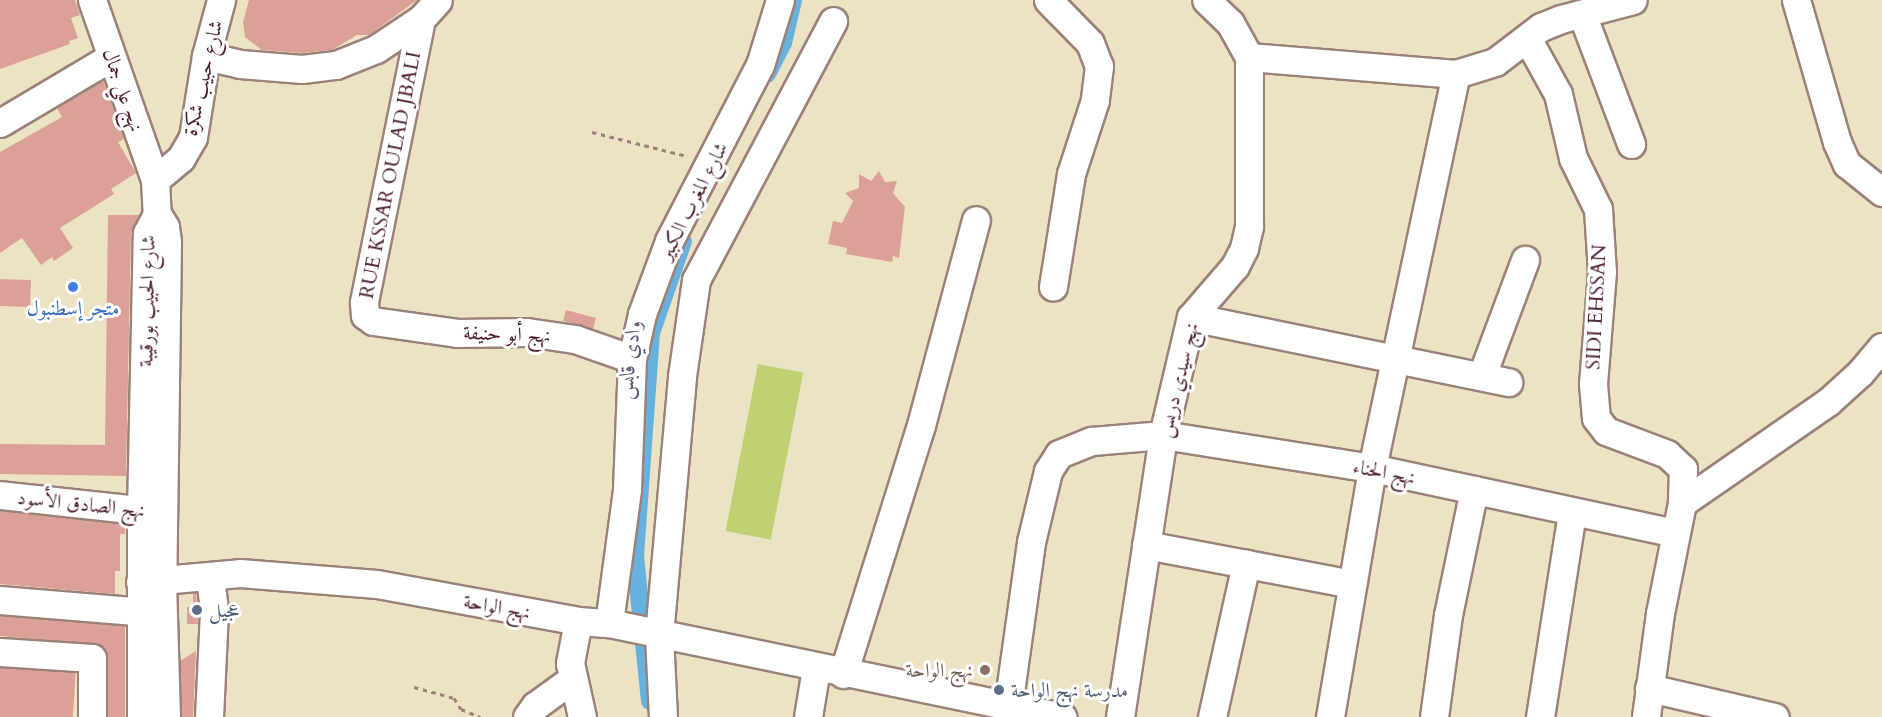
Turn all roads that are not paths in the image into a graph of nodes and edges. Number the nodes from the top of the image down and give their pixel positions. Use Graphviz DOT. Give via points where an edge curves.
graph roads {
  1 [pos="92,0"];
  2 [pos="221,0"];
  3 [pos="780,0"];
  4 [pos="1048,0"];
  5 [pos="1206,0"];
  6 [pos="1633,0"];
  7 [pos="1796,0"];
  8 [pos="429,9"];
  9 [pos="1582,14"];
  10 [pos="833,21"];
  11 [pos="1527,38"];
  12 [pos="206,56"];
  13 [pos="111,57"];
  14 [pos="1248,57"];
  15 [pos="1456,74"];
  16 [pos="0,123"];
  17 [pos="1631,144"];
  18 [pos="155,180"];
  19 [pos="1882,192"];
  20 [pos="157,214"];
  21 [pos="976,220"];
  22 [pos="1525,260"];
  23 [pos="1053,287"];
  24 [pos="1191,317"];
  25 [pos="380,322"];
  26 [pos="1882,346"];
  27 [pos="1397,358"];
  28 [pos="632,359"];
  29 [pos="1482,375"];
  30 [pos="1508,382"];
  31 [pos="1163,435"];
  32 [pos="1372,468"];
  33 [pos="1474,490"];
  34 [pos="0,495"];
  35 [pos="1682,503"];
  36 [pos="152,513"];
  37 [pos="1572,513"];
  38 [pos="1674,533"];
  39 [pos="1146,545"];
  40 [pos="1246,564"];
  41 [pos="210,576"];
  42 [pos="151,582"];
  43 [pos="1352,584"];
  44 [pos="0,600"];
  45 [pos="153,612"];
  46 [pos="578,621"];
  47 [pos="609,623"];
  48 [pos="659,635"];
  49 [pos="0,652"];
  50 [pos="816,668"];
  51 [pos="843,674"];
  52 [pos="572,679"];
  53 [pos="1649,688"];
  54 [pos="1008,706"];
  55 [pos="92,717"];
  56 [pos="141,717"];
  57 [pos="166,717"];
  58 [pos="209,717"];
  59 [pos="527,717"];
  60 [pos="582,717"];
  61 [pos="663,717"];
  62 [pos="808,717"];
  63 [pos="1062,717"];
  64 [pos="1120,717"];
  65 [pos="1212,717"];
  66 [pos="1330,717"];
  67 [pos="1434,717"];
  68 [pos="1540,717"];
  69 [pos="1646,717"];
  70 [pos="1775,717"];
  1 -- 13 [label="street, نهج علي جمال"];
  2 -- 12 [label="street, شارع حبيب شكرة"];
  3 -- 28 [label="street, شارع المغرب الكبير" via="759,65 669,241 642,314"];
  4 -- 23 [label="street" via="1090,43 1099,66 1095,100 1071,174"];
  5 -- 14 [label="street, نهج سيدي دريس" via="1230,23"];
  6 -- 9 [label="street"];
  7 -- 19 [label="street" via="1837,142 1847,164"];
  8 -- 12 [label="street" via="376,50 336,65 302,69 240,64"];
  8 -- 25 [label="street, RUE KSSAR OULAD JBALI" via="363,302 365,315"];
  9 -- 11 [label="street" via="1541,27"];
  9 -- 17 [label="street"];
  10 -- 48 [label="street" via="696,280 682,376"];
  11 -- 15 [label="street" via="1495,62"];
  11 -- 35 [label="street, SIDI EHSSAN" via="1558,94 1574,158 1598,209 1602,272 1593,384 1596,418 1606,431 1678,461 1685,479"];
  12 -- 18 [label="street, شارع حبيب شكرة" via="193,137 181,158"];
  13 -- 16 [label="street"];
  13 -- 18 [label="street, نهج علي جمال"];
  14 -- 15 [label="street"];
  14 -- 24 [label="street, نهج سيدي دريس" via="1249,226 1244,248 1234,266"];
  15 -- 27 [label="street"];
  18 -- 20 [label="street, نهج علي جمال"];
  20 -- 36 [label="street, شارع الحبيب بورقيبة" via="147,232"];
  21 -- 51 [label="street" via="921,425"];
  22 -- 29 [label="street"];
  24 -- 27 [label="street" via="1259,334"];
  24 -- 31 [label="street, نهج سيدي دريس"];
  25 -- 28 [label="street, نهج أبو حنيفة" via="457,333 558,336"];
  26 -- 35 [label="street" via="1828,402"];
  27 -- 29 [label="street"];
  27 -- 32 [label="street"];
  28 -- 47 [label="street, شارع المغرب الكبير" via="627,489"];
  29 -- 30 [label="street"];
  31 -- 32 [label="street, نهج الحناء"];
  31 -- 39 [label="street, نهج سيدي دريس"];
  31 -- 54 [label="street, نهج الحناء" via="1092,441 1059,454 1048,471 1031,542"];
  32 -- 33 [label="street, نهج الحناء"];
  32 -- 43 [label="street"];
  33 -- 37 [label="street, نهج الحناء"];
  33 -- 67 [label="street" via="1448,615"];
  34 -- 36 [label="street, نهج الصادق الأسود"];
  35 -- 38 [label="street, SIDI EHSSAN"];
  36 -- 42 [label="street, شارع الحبيب بورقيبة"];
  37 -- 38 [label="street, نهج الحناء"];
  37 -- 68 [label="street"];
  38 -- 53 [label="street, SIDI EHSSAN"];
  39 -- 40 [label="street"];
  39 -- 64 [label="street, نهج سيدي دريس"];
  40 -- 43 [label="street"];
  40 -- 65 [label="street"];
  41 -- 42 [label="street, نهج الواحة"];
  41 -- 46 [label="street, نهج الواحة" via="264,574 377,584"];
  41 -- 58 [label="street" via="214,610"];
  42 -- 45 [label="street, شارع الحبيب بورقيبة"];
  43 -- 66 [label="street"];
  44 -- 45 [label="street"];
  45 -- 56 [label="street, شارع الحبيب بورقيبة"];
  45 -- 57 [label="street, شارع الحبيب بورقيبة"];
  46 -- 47 [label="street, نهج الواحة"];
  46 -- 52 [label="street" via="570,663"];
  47 -- 48 [label="street, نهج الواحة"];
  48 -- 50 [label="street, نهج الواحة"];
  48 -- 61 [label="street"];
  49 -- 55 [label="street" via="92,658"];
  50 -- 51 [label="street, نهج الواحة"];
  50 -- 62 [label="street"];
  51 -- 54 [label="street, نهج الواحة"];
  52 -- 59 [label="street" via="535,706"];
  52 -- 60 [label="street"];
  53 -- 69 [label="street, SIDI EHSSAN"];
  53 -- 70 [label="street"];
  54 -- 63 [label="street, نهج الواحة"];
}
